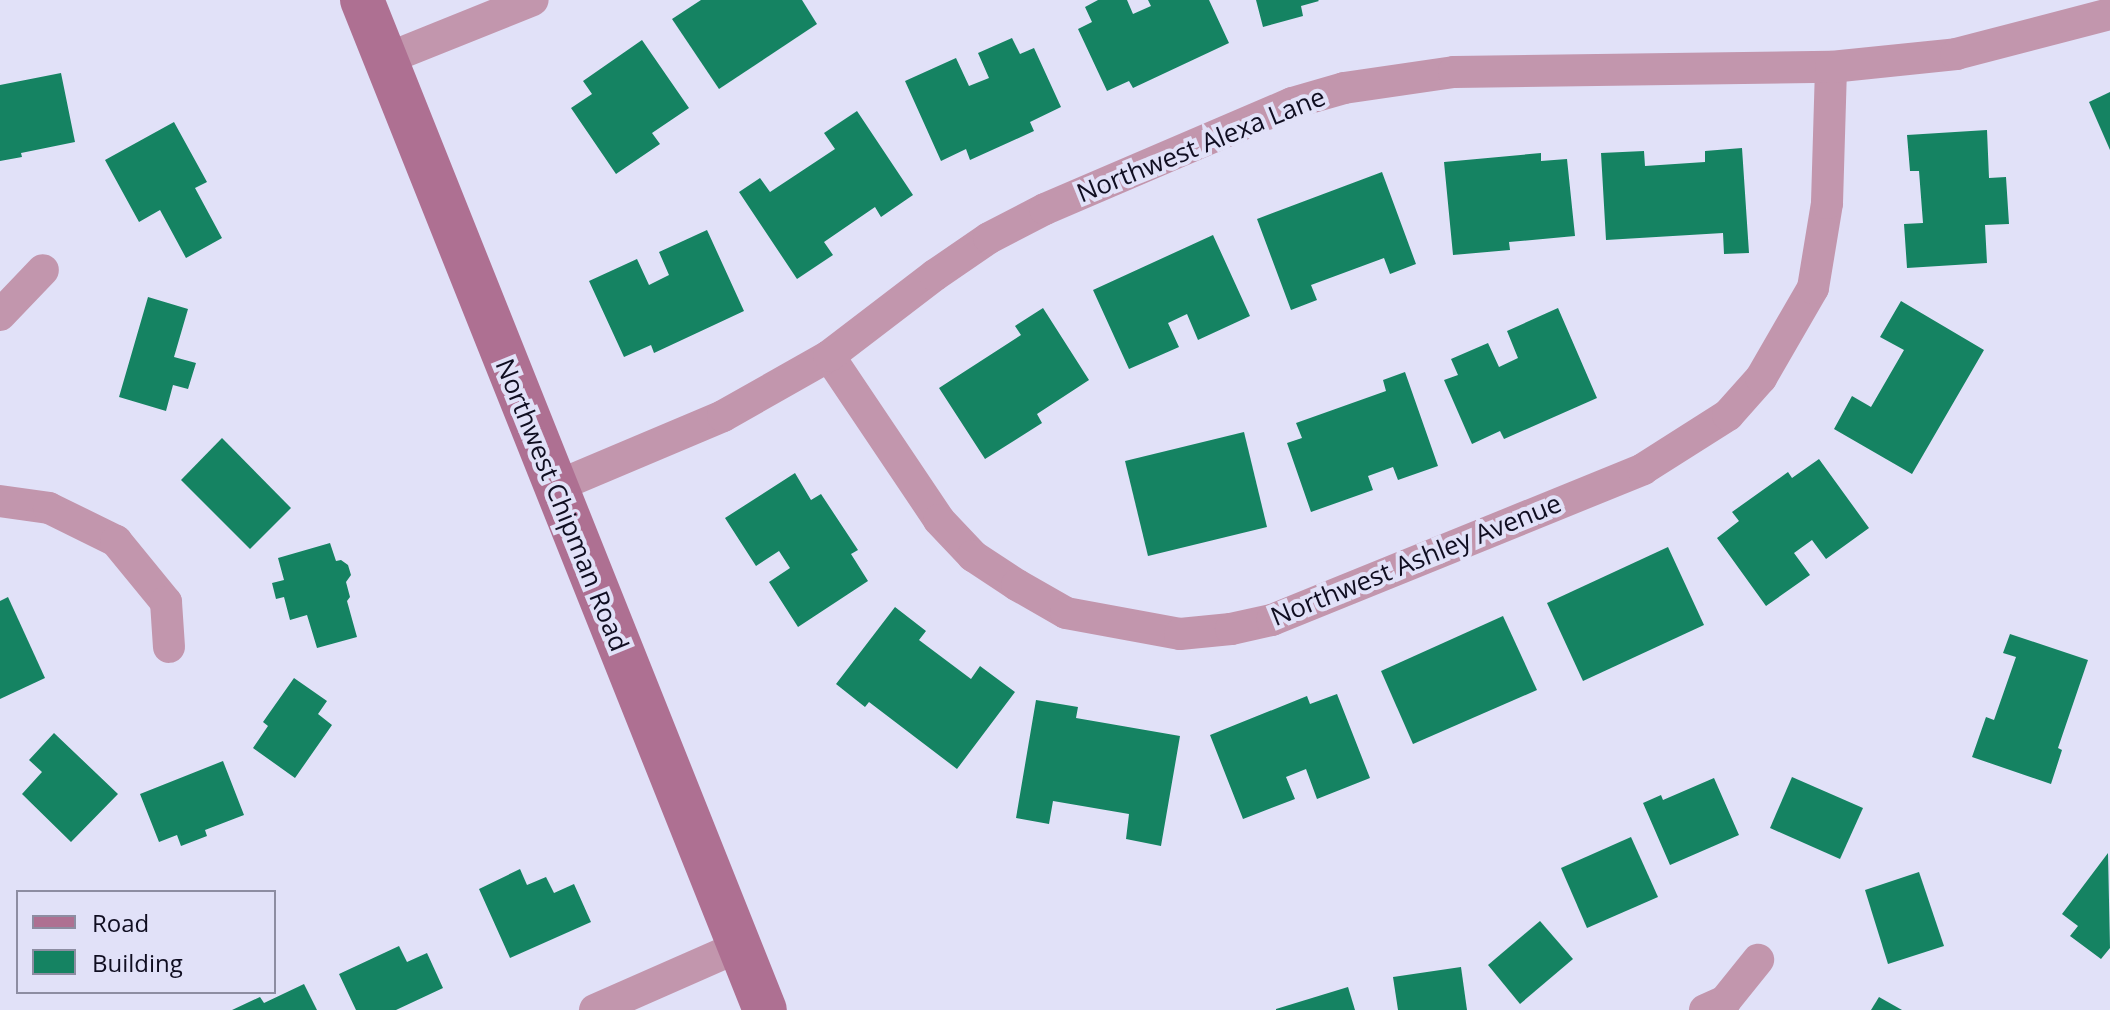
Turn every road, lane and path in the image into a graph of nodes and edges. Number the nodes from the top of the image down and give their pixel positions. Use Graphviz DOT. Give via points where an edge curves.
graph roads {
  1 [pos="362,0"];
  2 [pos="533,0"];
  3 [pos="2110,14"];
  4 [pos="386,59"];
  5 [pos="1831,67"];
  6 [pos="43,270"];
  7 [pos="0,315"];
  8 [pos="829,356"];
  9 [pos="555,487"];
  10 [pos="0,501"];
  11 [pos="169,647"];
  12 [pos="738,947"];
  13 [pos="1758,960"];
  14 [pos="595,1010"];
  15 [pos="765,1010"];
  16 [pos="1705,1010"];
  1 -- 4 [label="main road, Northwest Chipman Road"];
  2 -- 4 [label="street"];
  3 -- 5 [label="street, Northwest Alexa Lane" via="1956,54"];
  4 -- 9 [label="main road, Northwest Chipman Road"];
  5 -- 8 [label="street, Northwest Alexa Lane" via="1454,72 1292,103 989,238"];
  5 -- 8 [label="street, Northwest Ashley Avenue" via="1827,203 1813,288 1761,378 1728,415 1643,469 1272,620 1180,634 1066,613 1017,585 973,556 939,520"];
  6 -- 7 [label="street"];
  8 -- 9 [label="street, Northwest Alexa Lane" via="723,416"];
  9 -- 12 [label="main road, Northwest Chipman Road"];
  10 -- 11 [label="street" via="49,508 116,541 166,602"];
  12 -- 14 [label="street"];
  12 -- 15 [label="main road, Northwest Chipman Road"];
  13 -- 16 [label="street" via="1725,1001"];
}
